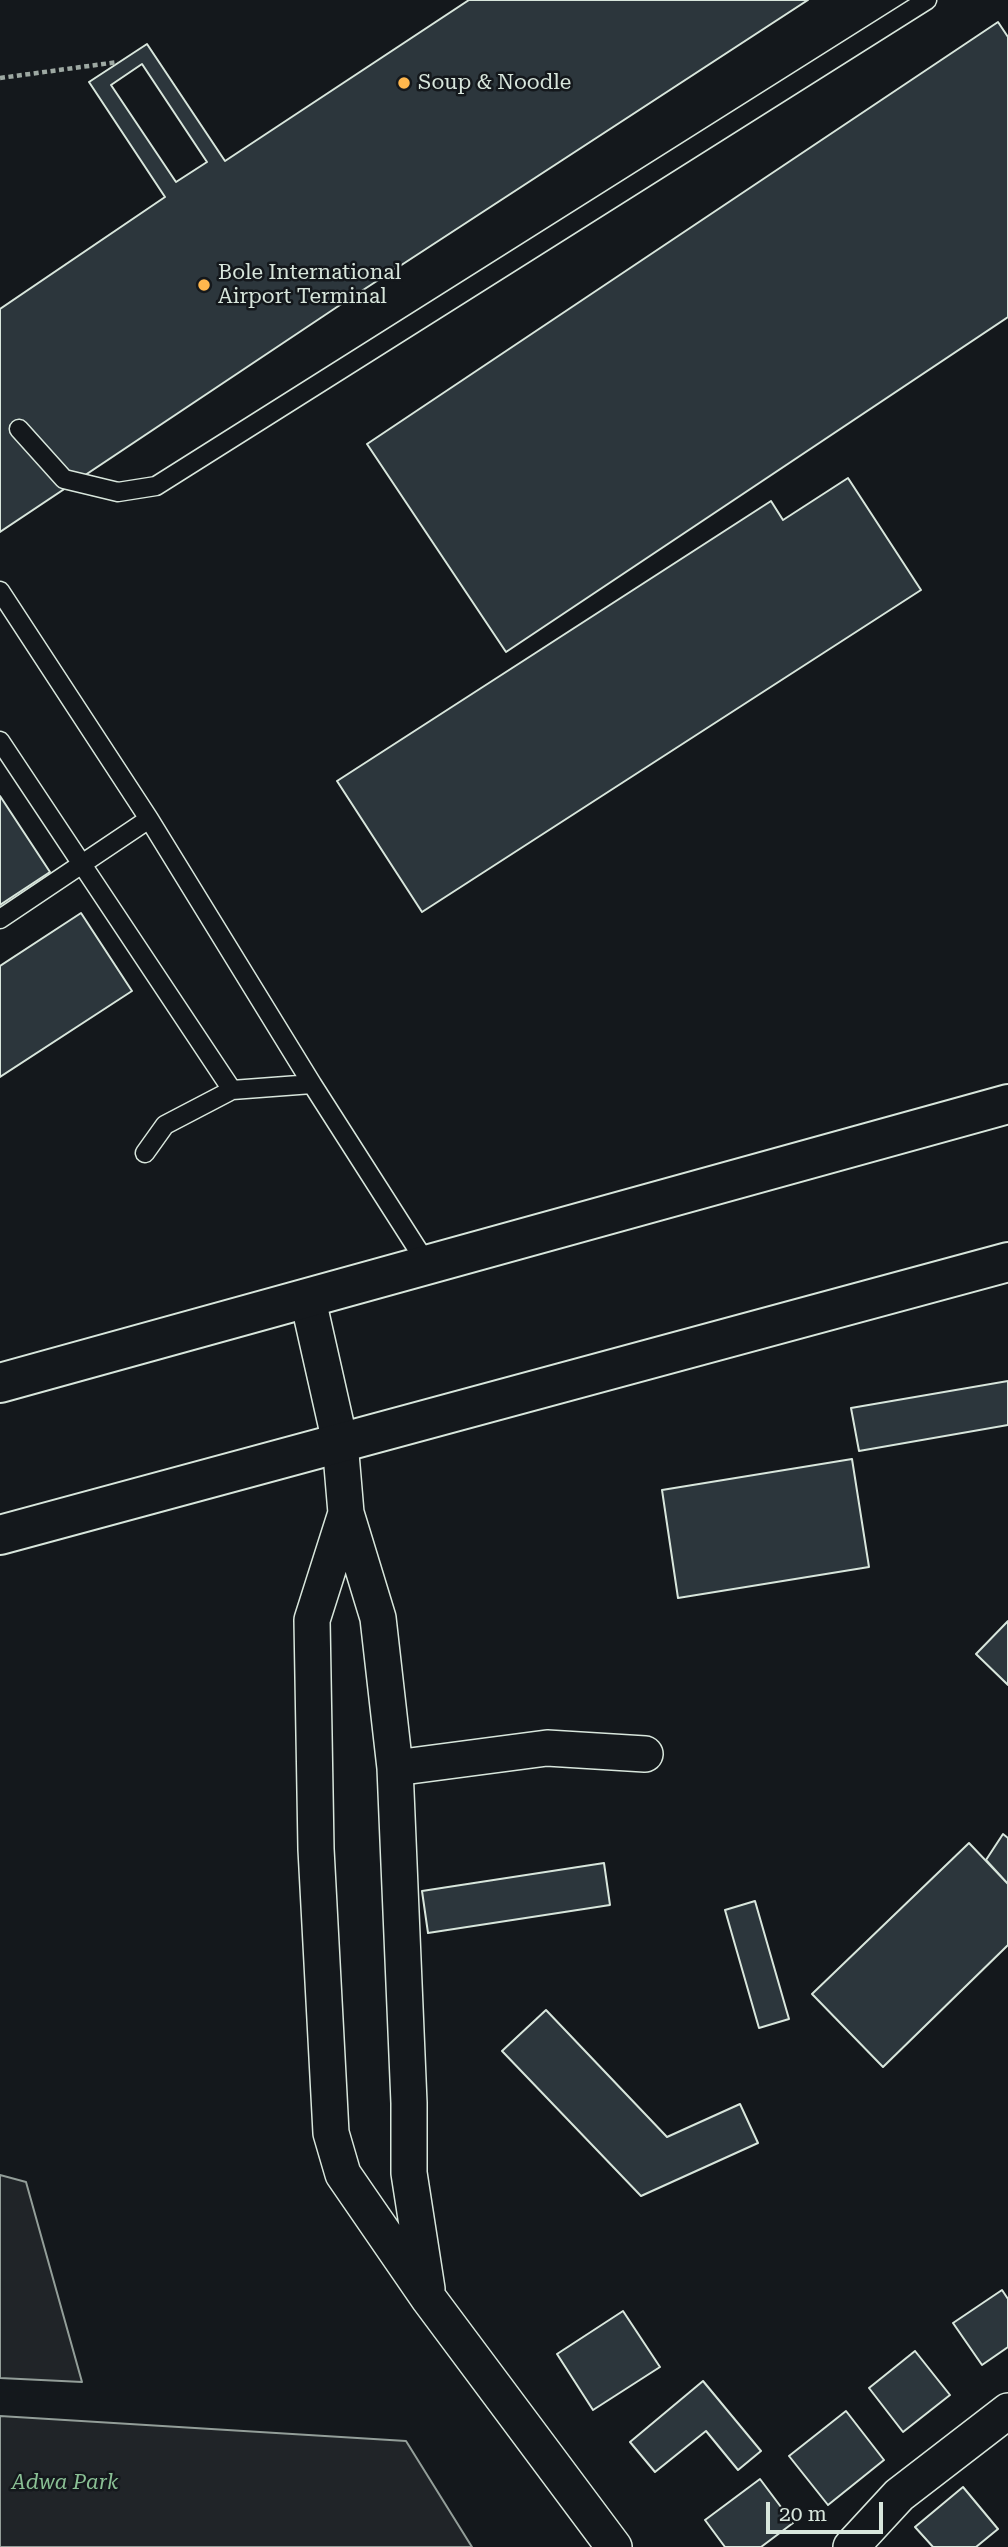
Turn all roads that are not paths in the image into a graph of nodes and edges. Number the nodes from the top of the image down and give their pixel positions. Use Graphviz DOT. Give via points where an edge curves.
graph roads {
  1 [pos="927,0"];
  2 [pos="19,429"];
  3 [pos="0,590"];
  4 [pos="0,741"];
  5 [pos="149,819"];
  6 [pos="83,863"];
  7 [pos="0,919"];
  8 [pos="312,1084"];
  9 [pos="232,1090"];
  10 [pos="1008,1104"];
  11 [pos="145,1153"];
  12 [pos="1008,1262"];
  13 [pos="427,1265"];
  14 [pos="308,1300"];
  15 [pos="0,1383"];
  16 [pos="340,1442"];
  17 [pos="346,1513"];
  18 [pos="0,1535"];
  19 [pos="645,1755"];
  20 [pos="395,1768"];
  21 [pos="429,2299"];
  22 [pos="1008,2411"];
  23 [pos="614,2547"];
  24 [pos="851,2547"];
  1 -- 2 [label="lane" via="156,486 118,492 64,479"];
  3 -- 5 [label="lane"];
  4 -- 6 [label="lane"];
  5 -- 6 [label="lane"];
  5 -- 8 [label="lane"];
  6 -- 7 [label="lane"];
  6 -- 9 [label="lane"];
  8 -- 9 [label="lane"];
  8 -- 13 [label="lane"];
  9 -- 11 [label="lane" via="165,1125"];
  10 -- 13 [label="main road"];
  12 -- 16 [label="main road"];
  13 -- 14 [label="main road"];
  14 -- 15 [label="main road"];
  14 -- 16 [label="street"];
  16 -- 17 [label="street"];
  16 -- 18 [label="main road"];
  17 -- 20 [label="street" via="378,1618"];
  17 -- 21 [label="street" via="312,1620 316,1849 331,2133 343,2174"];
  19 -- 20 [label="street" via="547,1748"];
  20 -- 21 [label="street" via="409,2173"];
  21 -- 23 [label="street"];
  22 -- 24 [label="street" via="899,2496"];
}
